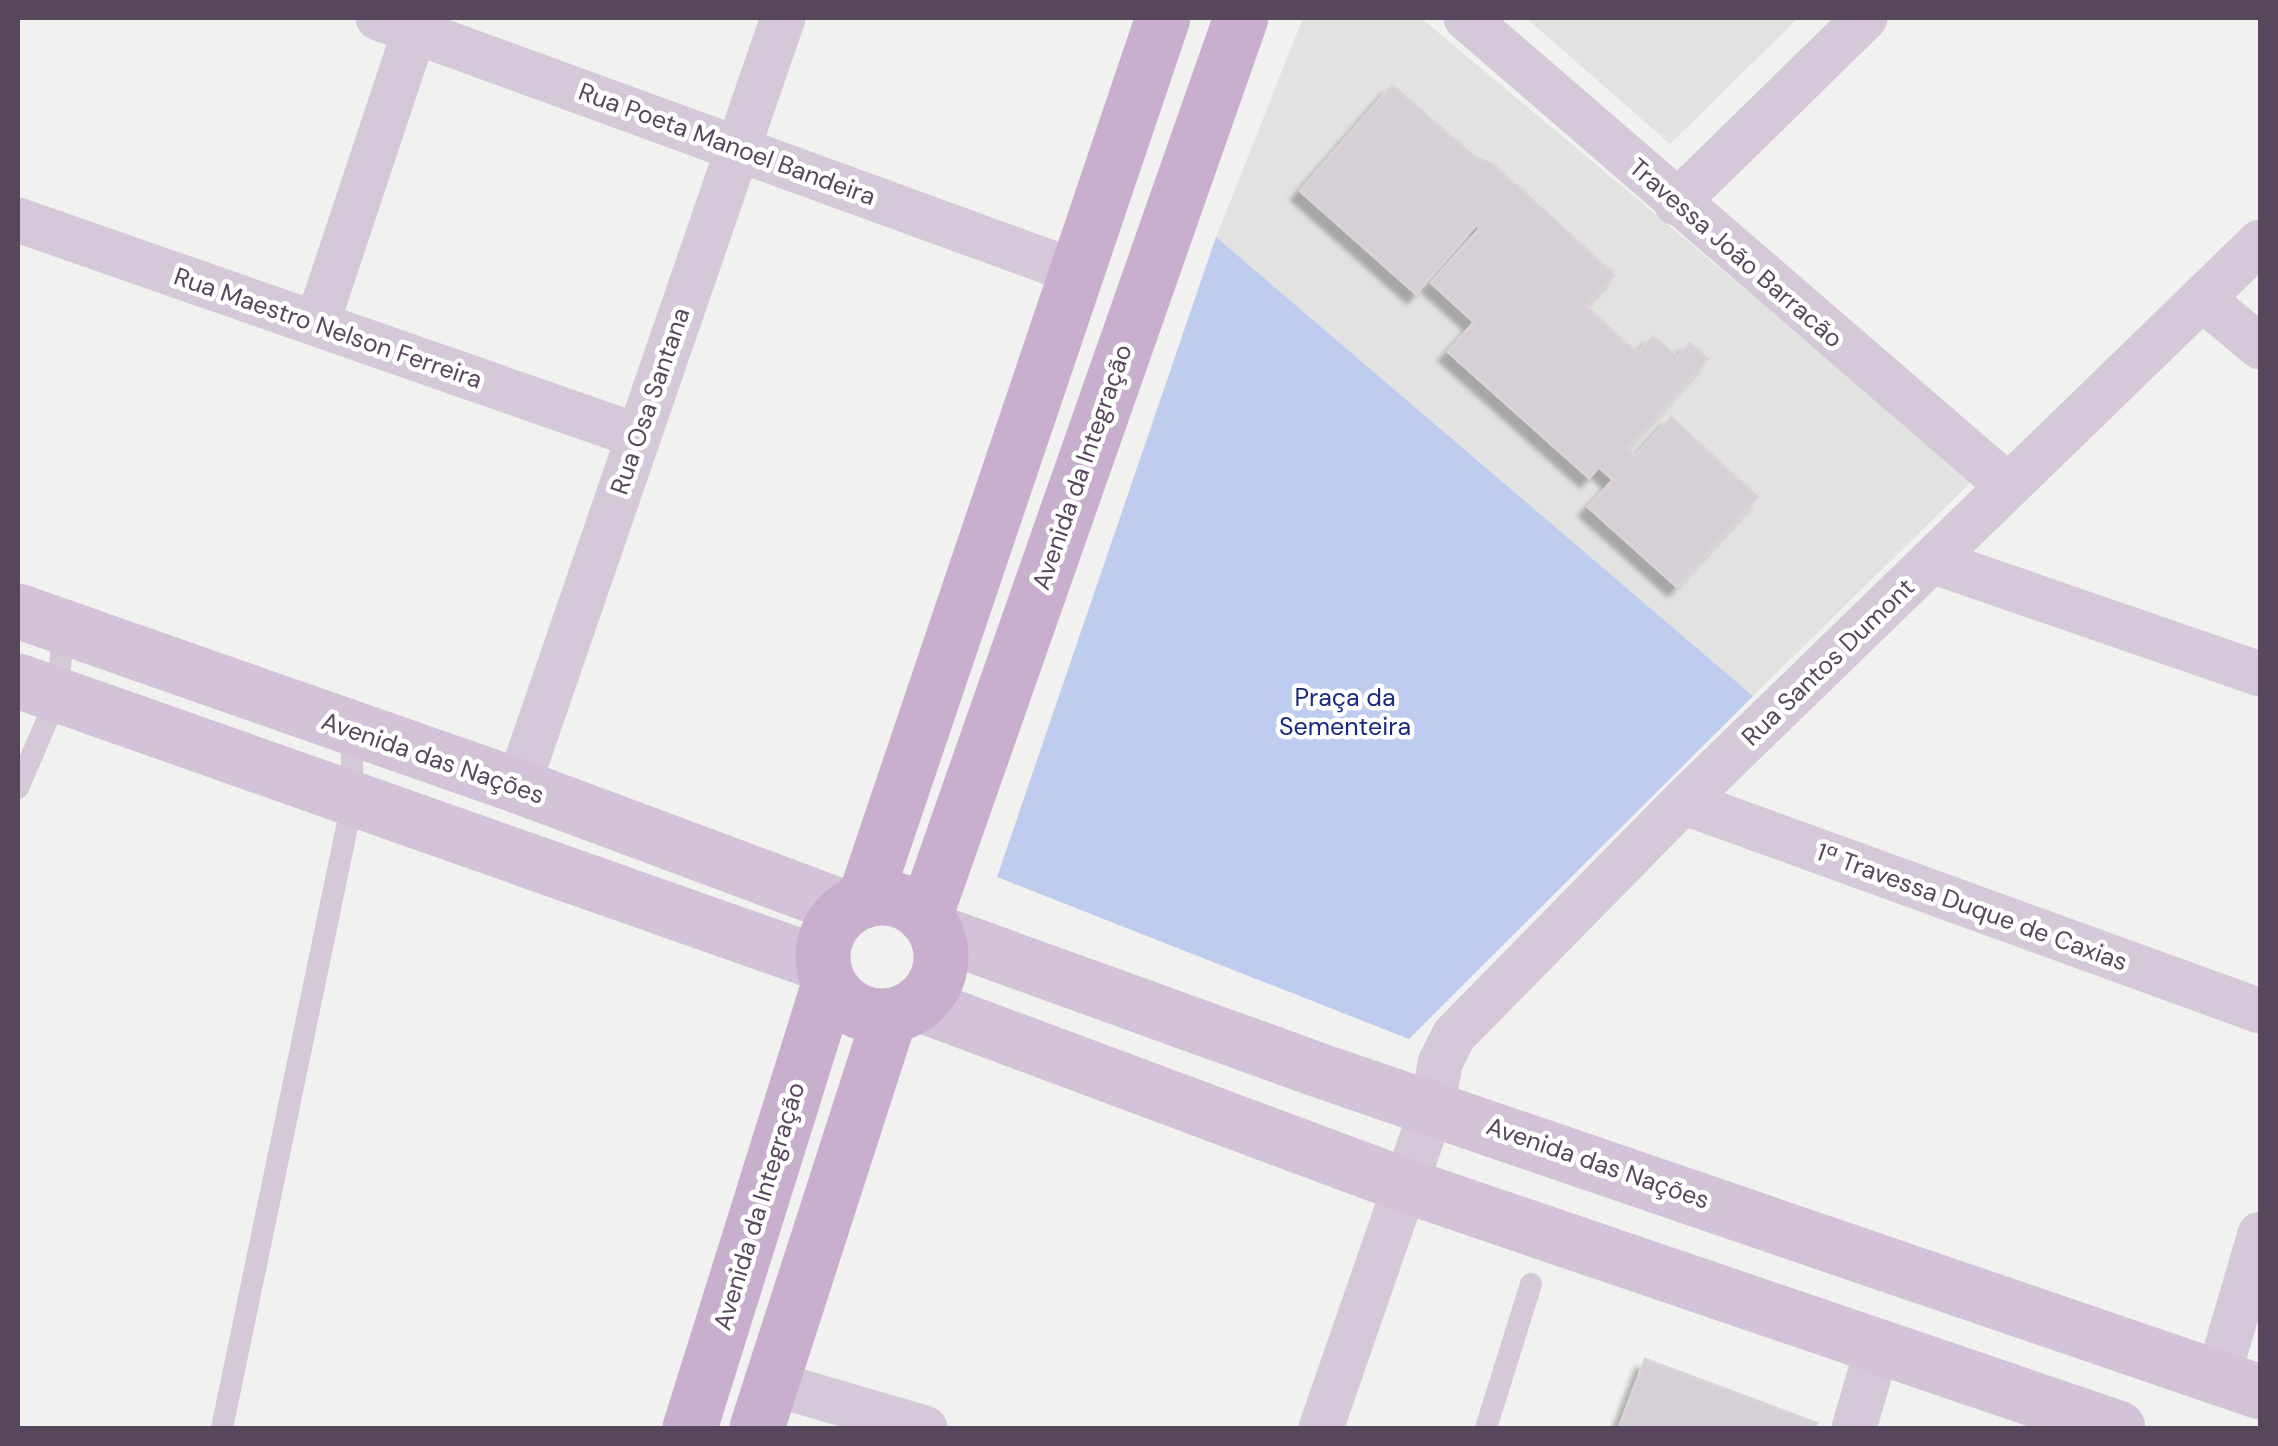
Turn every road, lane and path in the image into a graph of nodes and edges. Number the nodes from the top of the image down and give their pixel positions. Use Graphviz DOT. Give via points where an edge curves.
graph roads {
  1 [pos="783,18"];
  2 [pos="1163,18"];
  3 [pos="1241,18"];
  4 [pos="1466,18"];
  5 [pos="1865,18"];
  6 [pos="404,22"];
  7 [pos="738,148"];
  8 [pos="1676,203"];
  9 [pos="18,220"];
  10 [pos="2260,242"];
  11 [pos="1076,272"];
  12 [pos="2204,300"];
  13 [pos="317,324"];
  14 [pos="2260,347"];
  15 [pos="638,436"];
  16 [pos="2008,485"];
  17 [pos="1932,561"];
  18 [pos="40,619"];
  19 [pos="2260,674"];
  20 [pos="38,688"];
  21 [pos="351,731"];
  22 [pos="518,786"];
  23 [pos="18,788"];
  24 [pos="353,798"];
  25 [pos="1683,802"];
  26 [pos="856,905"];
  27 [pos="930,924"];
  28 [pos="826,974"];
  29 [pos="904,1010"];
  30 [pos="2260,1011"];
  31 [pos="1433,1106"];
  32 [pos="1404,1185"];
  33 [pos="2260,1234"];
  34 [pos="1531,1284"];
  35 [pos="1878,1346"];
  36 [pos="2239,1385"];
  37 [pos="764,1406"];
  38 [pos="222,1428"];
  39 [pos="690,1428"];
  40 [pos="925,1428"];
  41 [pos="1322,1428"];
  42 [pos="1486,1428"];
  43 [pos="1854,1428"];
  44 [pos="2118,1428"];
  1 -- 7 [label="street, Rua Osa Santana"];
  2 -- 11 [label="main road"];
  3 -- 27 [label="main road, Avenida da Integração"];
  4 -- 8 [label="street, Travessa João Barracão"];
  5 -- 8 [label="street"];
  6 -- 7 [label="street, Rua Poeta Manoel Bandeira"];
  6 -- 13 [label="street"];
  7 -- 11 [label="street, Rua Poeta Manoel Bandeira"];
  7 -- 15 [label="street, Rua Osa Santana"];
  8 -- 16 [label="street, Travessa João Barracão"];
  9 -- 13 [label="street, Rua Maestro Nelson Ferreira"];
  10 -- 12 [label="street, Rua Santos Dumont"];
  11 -- 26 [label="main road"];
  12 -- 14 [label="street"];
  12 -- 16 [label="street, Rua Santos Dumont"];
  13 -- 15 [label="street, Rua Maestro Nelson Ferreira"];
  15 -- 22 [label="street, Rua Osa Santana"];
  16 -- 17 [label="street, Rua Santos Dumont"];
  17 -- 19 [label="street"];
  17 -- 25 [label="street, Rua Santos Dumont"];
  18 -- 20 [label="lane"];
  18 -- 21 [label="main road, Avenida das Nações"];
  20 -- 23 [label="lane"];
  20 -- 24 [label="main road"];
  21 -- 22 [label="main road, Avenida das Nações"];
  21 -- 24 [label="lane"];
  22 -- 26 [label="main road, Avenida das Nações"];
  24 -- 28 [label="main road"];
  24 -- 38 [label="lane"];
  25 -- 30 [label="street, 1ª Travessa Duque de Caxias"];
  25 -- 31 [label="street, Rua Santos Dumont" via="1454,1035 1440,1063"];
  26 -- 27 [label="main road" via="897,900"];
  26 -- 28 [label="main road" via="828,934"];
  27 -- 29 [label="main road" via="941,952 939,971"];
  27 -- 31 [label="main road, Avenida das Nações" via="1321,1071"];
  28 -- 29 [label="main road" via="856,1011"];
  28 -- 39 [label="main road, Avenida da Integração"];
  29 -- 32 [label="main road"];
  29 -- 37 [label="main road"];
  31 -- 32 [label="street, Rua Santos Dumont"];
  31 -- 36 [label="main road, Avenida das Nações"];
  32 -- 35 [label="main road"];
  32 -- 41 [label="street, Rua Santos Dumont"];
  33 -- 36 [label="street"];
  34 -- 42 [label="lane"];
  35 -- 43 [label="street"];
  35 -- 44 [label="main road"];
  37 -- 40 [label="street"];
}
